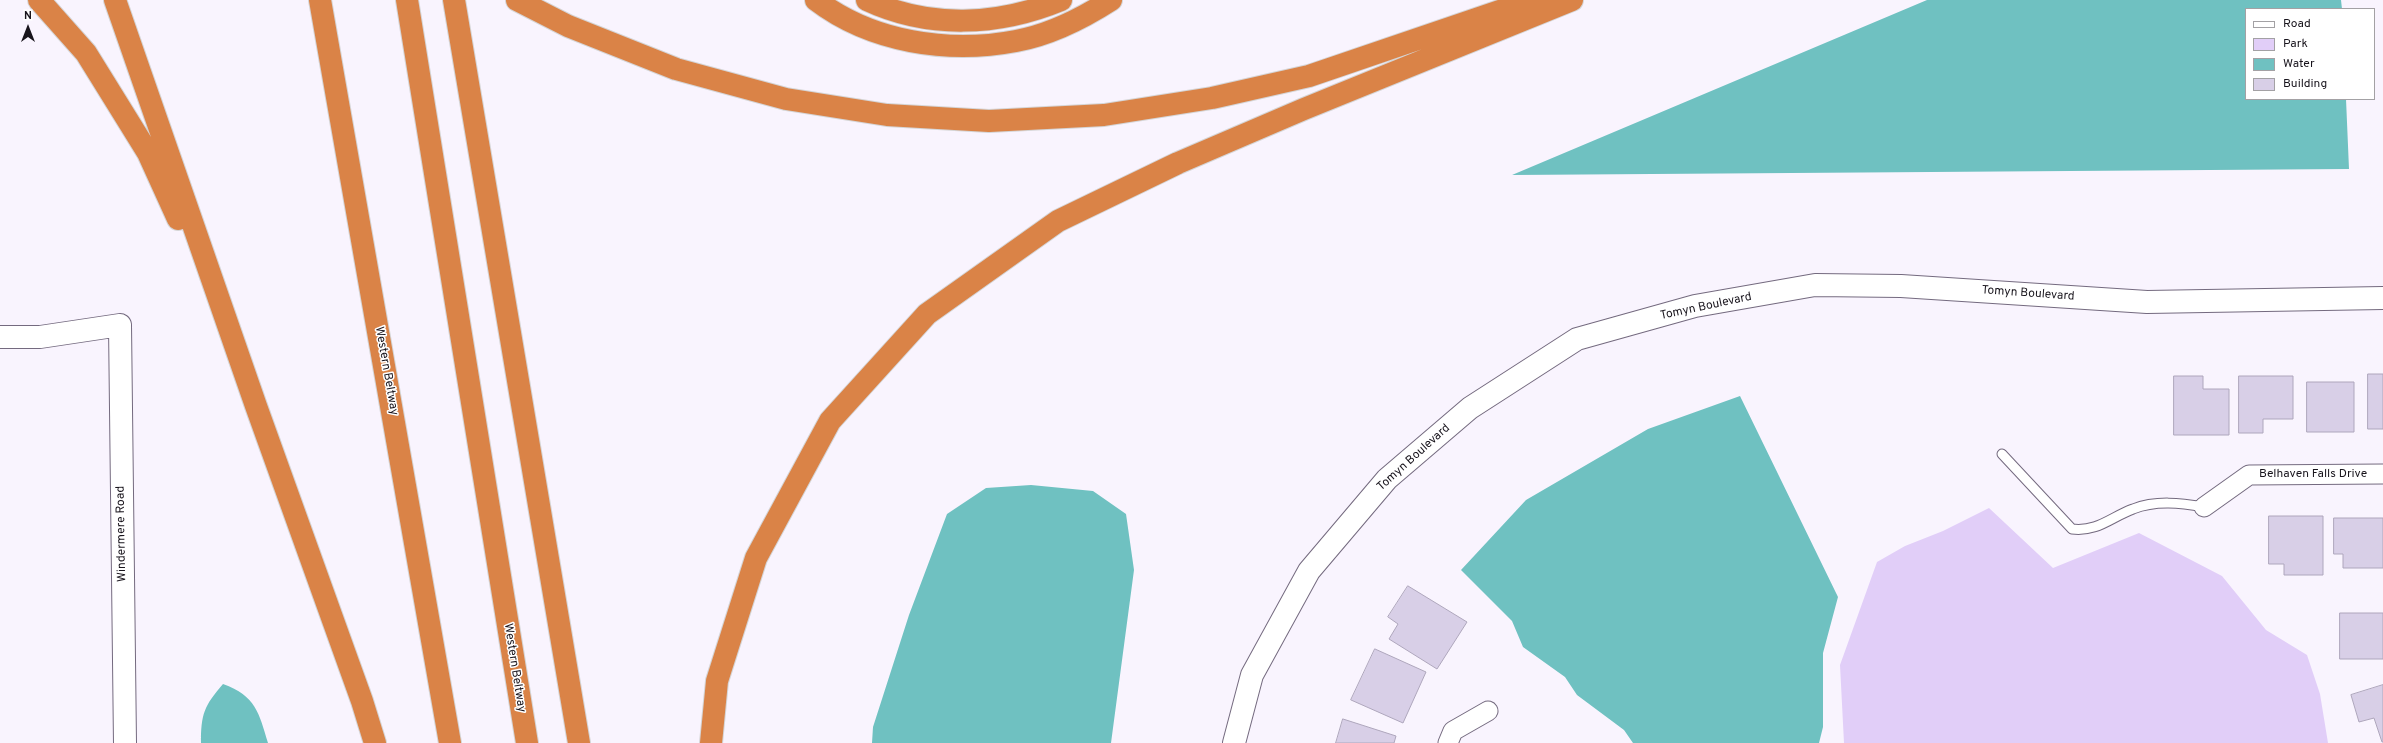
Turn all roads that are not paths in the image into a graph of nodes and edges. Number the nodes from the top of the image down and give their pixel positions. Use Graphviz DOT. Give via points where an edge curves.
graph roads {
  1 [pos="39,0"];
  2 [pos="115,0"];
  3 [pos="320,0"];
  4 [pos="407,0"];
  5 [pos="454,0"];
  6 [pos="517,0"];
  7 [pos="816,0"];
  8 [pos="867,0"];
  9 [pos="1061,0"];
  10 [pos="1111,0"];
  11 [pos="1532,0"];
  12 [pos="1572,0"];
  13 [pos="2383,298"];
  14 [pos="0,337"];
  15 [pos="256,406"];
  16 [pos="2002,454"];
  17 [pos="2383,474"];
  18 [pos="2204,507"];
  19 [pos="1488,711"];
  20 [pos="124,743"];
  21 [pos="375,743"];
  22 [pos="450,743"];
  23 [pos="527,743"];
  24 [pos="579,743"];
  25 [pos="711,743"];
  26 [pos="1234,743"];
  27 [pos="1448,743"];
  1 -- 15 [label="highway" via="86,53 148,153 194,255"];
  2 -- 15 [label="highway"];
  3 -- 22 [label="highway, Western Beltway"];
  4 -- 23 [label="highway, Western Beltway"];
  5 -- 24 [label="highway"];
  6 -- 11 [label="highway" via="568,26 676,69 786,99 887,115 989,121 1104,115 1212,98 1309,76"];
  7 -- 10 [label="highway" via="856,25 889,36 930,45 974,46 1017,41 1065,25"];
  8 -- 9 [label="highway" via="890,11 933,20 974,21 1014,16"];
  12 -- 25 [label="highway" via="1178,163 1058,221 927,314 830,421 756,558 718,681"];
  13 -- 26 [label="street, Tomyn Boulevard" via="2148,302 1902,286 1815,285 1695,306 1577,340 1470,408 1387,479 1308,571 1252,675"];
  14 -- 20 [label="street, Windermere Road" via="40,337 120,325"];
  15 -- 21 [label="highway" via="360,694"];
  16 -- 18 [label="lane" via="2072,529 2085,530 2098,526 2134,508 2150,504 2176,503"];
  17 -- 18 [label="street, Belhaven Falls Drive" via="2249,475"];
  19 -- 27 [label="street" via="1453,732"];
}
